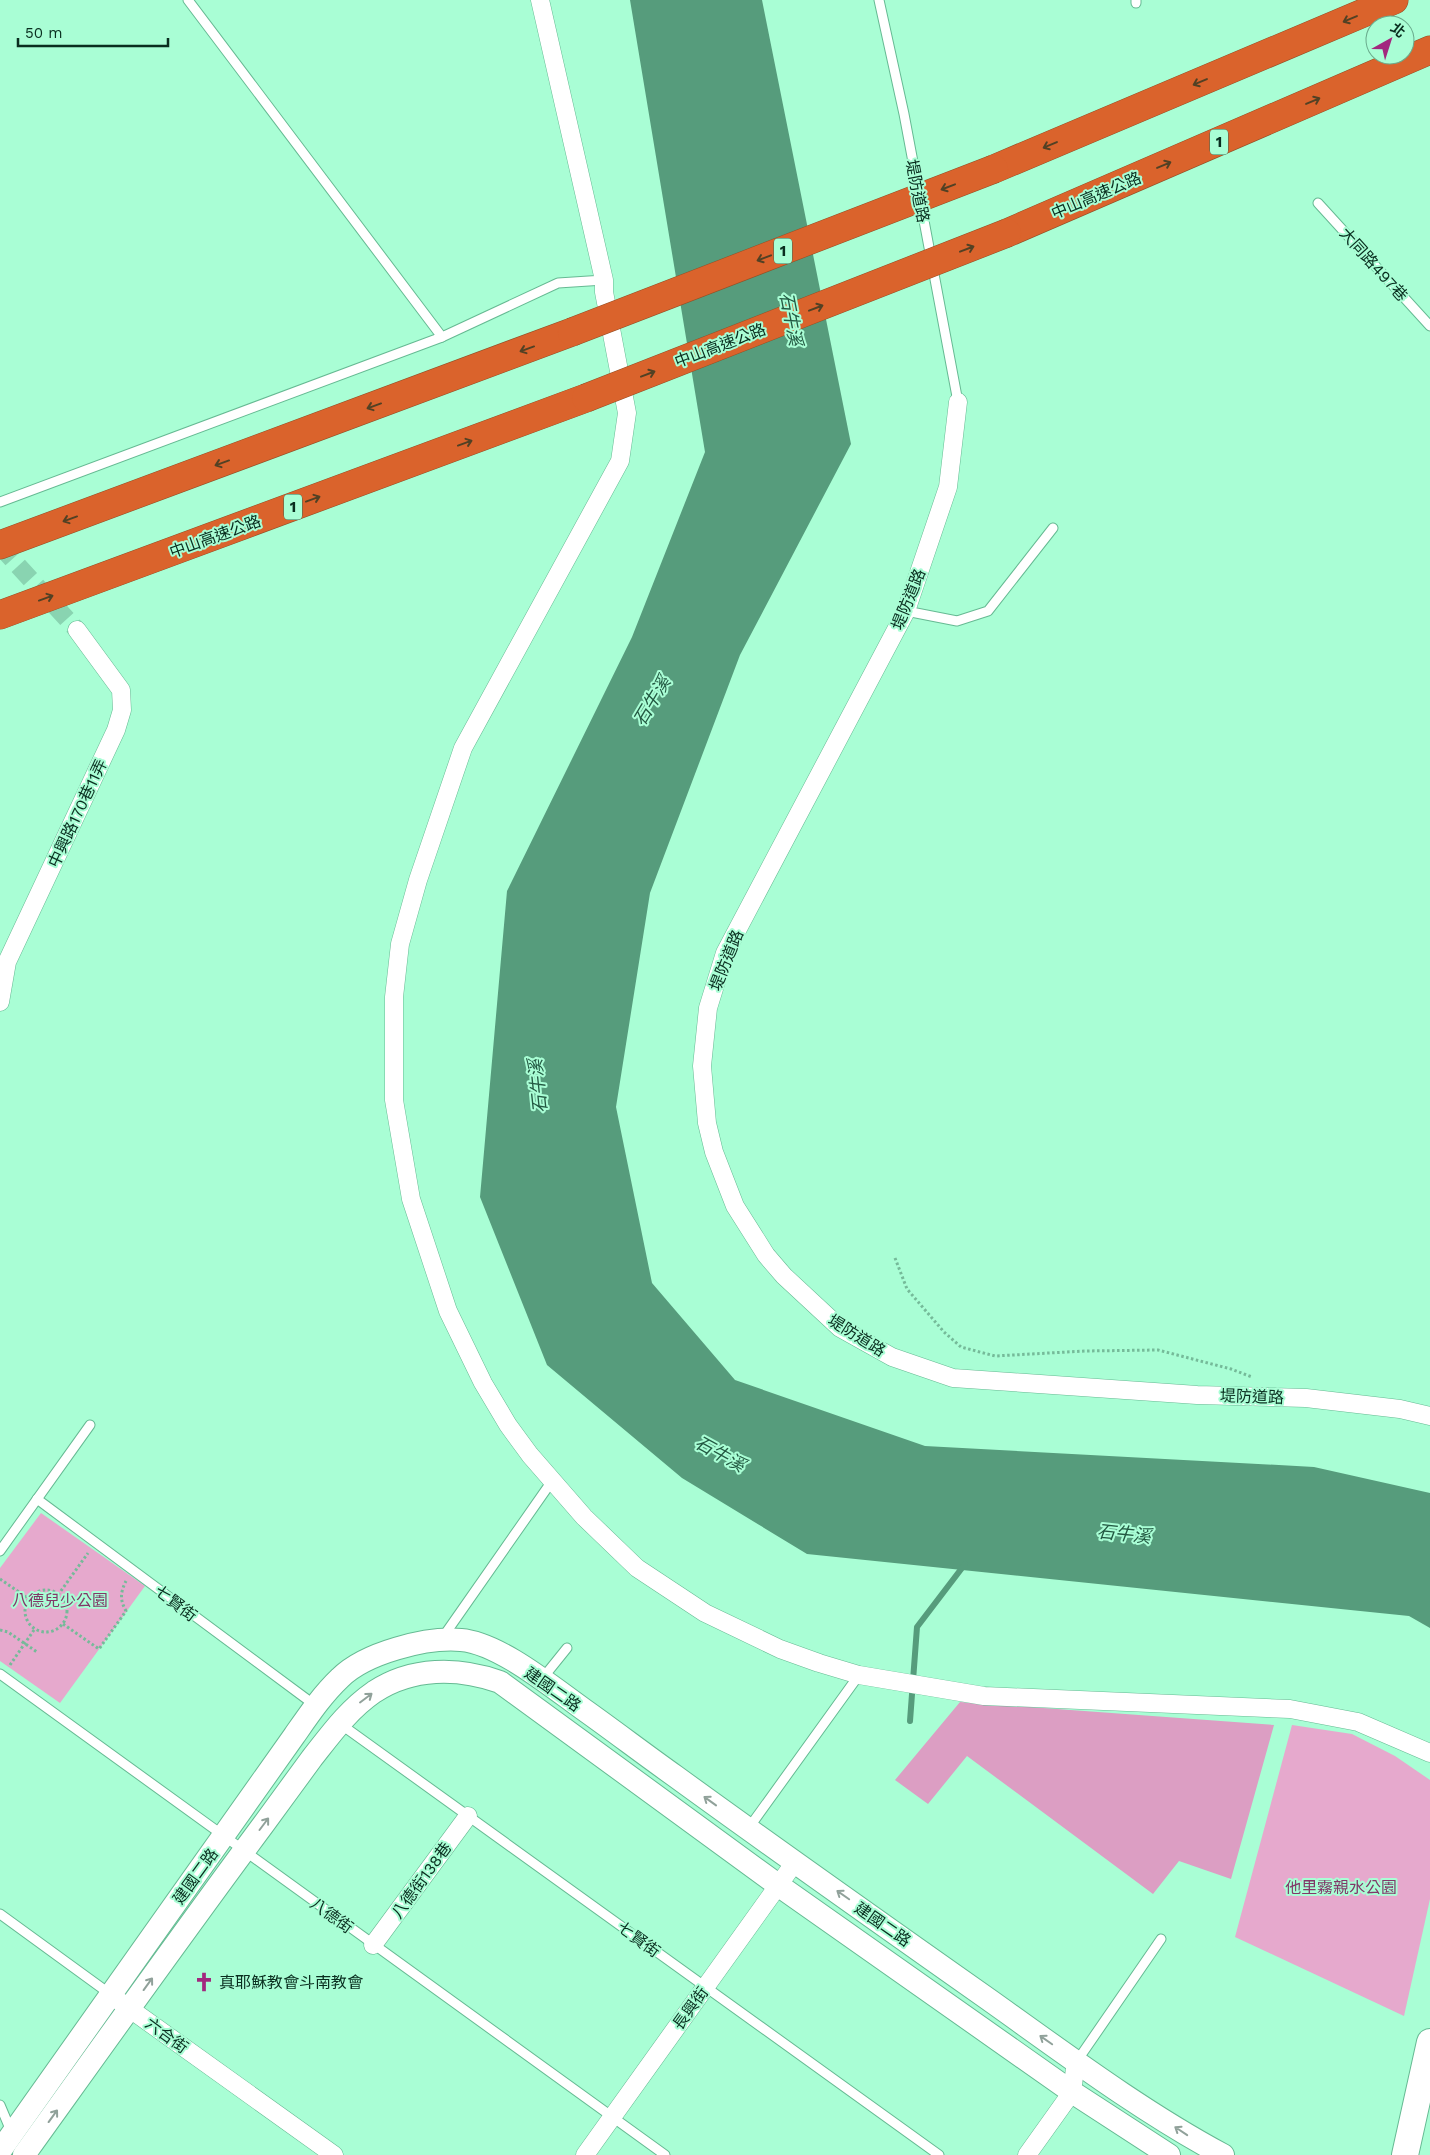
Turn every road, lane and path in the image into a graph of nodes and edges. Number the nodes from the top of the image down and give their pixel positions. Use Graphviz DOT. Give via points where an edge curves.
graph roads {
  1 [pos="188,0"];
  2 [pos="540,0"];
  3 [pos="878,0"];
  4 [pos="1394,0"];
  5 [pos="1430,50"];
  6 [pos="1318,203"];
  7 [pos="604,280"];
  8 [pos="1430,326"];
  9 [pos="442,337"];
  10 [pos="958,402"];
  11 [pos="0,502"];
  12 [pos="1053,528"];
  13 [pos="0,545"];
  14 [pos="906,611"];
  15 [pos="0,616"];
  16 [pos="77,630"];
  17 [pos="0,1002"];
  18 [pos="895,1258"];
  19 [pos="1256,1378"];
  20 [pos="1430,1416"];
  21 [pos="90,1425"];
  22 [pos="552,1481"];
  23 [pos="38,1499"];
  24 [pos="95,1543"];
  25 [pos="0,1551"];
  26 [pos="128,1577"];
  27 [pos="0,1579"];
  28 [pos="58,1595"];
  29 [pos="29,1599"];
  30 [pos="64,1624"];
  31 [pos="0,1630"];
  32 [pos="34,1630"];
  33 [pos="441,1640"];
  34 [pos="25,1644"];
  35 [pos="567,1648"];
  36 [pos="37,1652"];
  37 [pos="1,1675"];
  38 [pos="859,1675"];
  39 [pos="541,1679"];
  40 [pos="316,1706"];
  41 [pos="339,1723"];
  42 [pos="1430,1753"];
  43 [pos="468,1816"];
  44 [pos="748,1829"];
  45 [pos="223,1836"];
  46 [pos="244,1851"];
  47 [pos="795,1862"];
  48 [pos="778,1885"];
  49 [pos="0,1914"];
  50 [pos="1161,1939"];
  51 [pos="374,1944"];
  52 [pos="705,1987"];
  53 [pos="110,1994"];
  54 [pos="130,2009"];
  55 [pos="1430,2042"];
  56 [pos="1076,2062"];
  57 [pos="1072,2092"];
  58 [pos="0,2105"];
  59 [pos="612,2117"];
  60 [pos="21,2145"];
  61 [pos="334,2155"];
  62 [pos="585,2155"];
  63 [pos="665,2155"];
  64 [pos="939,2155"];
  65 [pos="1027,2155"];
  66 [pos="1169,2155"];
  67 [pos="1224,2155"];
  68 [pos="1405,2155"];
  1 -- 9 [label="lane"];
  2 -- 7 [label="street"];
  3 -- 10 [label="lane, 堤防道路" via="904,114"];
  4 -- 13 [label="highway, 1, one-way, bridge" via="994,169 572,332"];
  15 -- 5 [label="highway, 中山高速公路 / 1, one-way, bridge" via="586,398 1007,234"];
  6 -- 8 [label="lane, 大同路497巷"];
  7 -- 9 [label="lane" via="558,283"];
  7 -- 22 [label="street" via="627,413 620,462 464,748 418,880 400,944 394,997 394,1100 411,1199 424,1243 448,1311 483,1383 508,1426"];
  9 -- 11 [label="lane"];
  10 -- 14 [label="street, 堤防道路" via="948,487"];
  12 -- 14 [label="lane" via="988,611 957,621"];
  14 -- 20 [label="street, 堤防道路" via="725,953 708,1008 702,1066 707,1123 723,1179 749,1231 784,1276 840,1328 892,1357 953,1378 1197,1395 1306,1398"];
  16 -- 17 [label="street, 中興路170巷11弄" via="121,690 122,710 116,730 7,962"];
  18 -- 19 [label="path" via="907,1289 961,1347 995,1356 1158,1350"];
  21 -- 23 [label="lane"];
  22 -- 33 [label="lane"];
  22 -- 38 [label="street" via="637,1568 670,1591 705,1613 780,1649"];
  23 -- 24 [label="lane, 七賢街"];
  23 -- 25 [label="lane"];
  24 -- 28 [label="path"];
  24 -- 40 [label="lane, 七賢街"];
  26 -- 30 [label="path" via="121,1594 126,1611 98,1649"];
  27 -- 29 [label="path"];
  28 -- 30 [label="path" via="64,1600 67,1610"];
  28 -- 30 [label="path" via="51,1591 38,1592 29,1601 26,1613 30,1624 41,1632 54,1631"];
  31 -- 34 [label="path"];
  32 -- 34 [label="path"];
  33 -- 39 [label="street, 建國二路" via="464,1640 485,1646"];
  33 -- 40 [label="street, 建國二路" via="398,1648 367,1662 341,1676"];
  34 -- 36 [label="path"];
  34 -- 37 [label="path"];
  35 -- 39 [label="lane"];
  37 -- 45 [label="lane, 八德街"];
  38 -- 42 [label="street" via="984,1696 1290,1708 1358,1722"];
  38 -- 44 [label="lane"];
  44 -- 39 [label="street, 建國二路, one-way"];
  40 -- 45 [label="street, 建國二路"];
  41 -- 43 [label="lane, 七賢街"];
  46 -- 41 [label="street, 建國二路, one-way"];
  41 -- 48 [label="street, 建國二路, one-way" via="374,1692 406,1677 442,1671 462,1672 500,1682"];
  43 -- 51 [label="street, 八德街138巷"];
  43 -- 52 [label="lane, 七賢街"];
  44 -- 47 [label="street, 建國二路"];
  45 -- 46 [label="lane, 八德街"];
  45 -- 53 [label="street, 建國二路"];
  46 -- 51 [label="lane, 八德街"];
  54 -- 46 [label="street, 建國二路, one-way"];
  47 -- 48 [label="street, 長興街"];
  56 -- 47 [label="street, 建國二路, one-way"];
  48 -- 52 [label="street, 長興街"];
  48 -- 57 [label="street, 建國二路"];
  49 -- 53 [label="lane, 六合街"];
  50 -- 56 [label="lane"];
  51 -- 59 [label="lane, 八德街"];
  52 -- 59 [label="street, 長興街"];
  52 -- 64 [label="lane, 七賢街"];
  53 -- 54 [label="street, 六合街"];
  53 -- 60 [label="street, 建國二路"];
  60 -- 54 [label="street, 建國二路, one-way"];
  54 -- 61 [label="street, 六合街"];
  55 -- 68 [label="main road"];
  56 -- 57 [label="street"];
  67 -- 56 [label="street, 建國二路, one-way" via="1191,2138"];
  57 -- 65 [label="street"];
  57 -- 66 [label="street, 建國二路"];
  58 -- 60 [label="lane"];
  59 -- 62 [label="street, 長興街"];
  59 -- 63 [label="lane, 八德街"];
}
